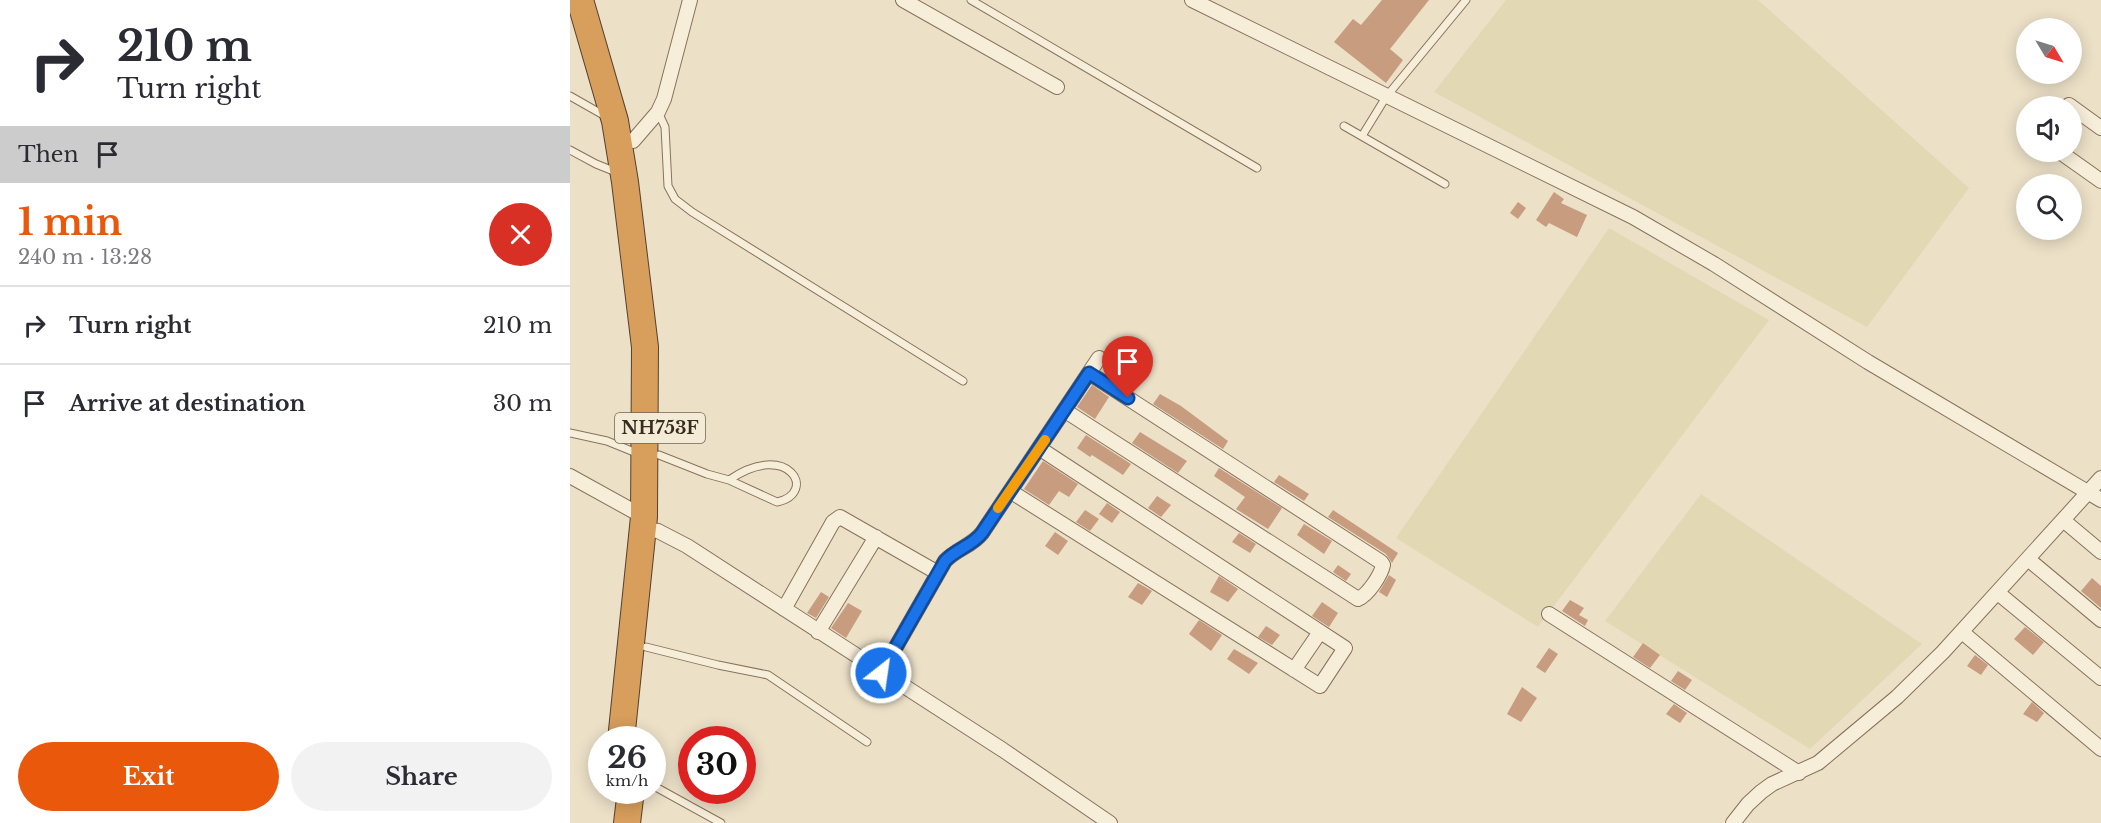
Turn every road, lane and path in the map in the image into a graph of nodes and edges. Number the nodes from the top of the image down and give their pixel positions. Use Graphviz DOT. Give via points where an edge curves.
graph roads {
  1 [pos="580,0"];
  2 [pos="597,0"];
  3 [pos="690,0"];
  4 [pos="903,0"];
  5 [pos="971,0"];
  6 [pos="1192,0"];
  7 [pos="1466,0"];
  8 [pos="1057,87"];
  9 [pos="570,96"];
  10 [pos="1386,97"];
  11 [pos="658,112"];
  12 [pos="2082,114"];
  13 [pos="622,119"];
  14 [pos="1344,126"];
  15 [pos="2101,128"];
  16 [pos="1362,136"];
  17 [pos="633,141"];
  18 [pos="570,150"];
  19 [pos="2074,162"];
  20 [pos="1257,168"];
  21 [pos="624,174"];
  22 [pos="2101,181"];
  23 [pos="1445,184"];
  24 [pos="1099,358"];
  25 [pos="1089,373"];
  26 [pos="963,381"];
  27 [pos="1064,410"];
  28 [pos="570,433"];
  29 [pos="1039,448"];
  30 [pos="652,456"];
  31 [pos="570,476"];
  32 [pos="2101,478"];
  33 [pos="729,480"];
  34 [pos="1010,491"];
  35 [pos="2088,492"];
  36 [pos="2101,500"];
  37 [pos="2063,520"];
  38 [pos="648,525"];
  39 [pos="876,537"];
  40 [pos="2101,552"];
  41 [pos="2028,559"];
  42 [pos="938,573"];
  43 [pos="1998,593"];
  44 [pos="784,609"];
  45 [pos="1549,614"];
  46 [pos="2101,620"];
  47 [pos="818,632"];
  48 [pos="1320,632"];
  49 [pos="1962,632"];
  50 [pos="646,646"];
  51 [pos="1294,670"];
  52 [pos="881,673"];
  53 [pos="2101,678"];
  54 [pos="623,726"];
  55 [pos="637,726"];
  56 [pos="867,742"];
  57 [pos="2101,749"];
  58 [pos="1799,773"];
  59 [pos="666,792"];
  60 [pos="614,804"];
  61 [pos="629,804"];
  62 [pos="612,823"];
  63 [pos="627,823"];
  64 [pos="721,823"];
  65 [pos="1110,823"];
  66 [pos="1733,823"];
  1 -- 13 [label="highway, NH753F"];
  2 -- 13 [label="highway, NH753F"];
  3 -- 11 [label="street"];
  4 -- 8 [label="street"];
  5 -- 20 [label="lane"];
  6 -- 10 [label="street"];
  7 -- 10 [label="lane"];
  9 -- 13 [label="lane"];
  10 -- 16 [label="lane"];
  10 -- 35 [label="street" via="1634,217"];
  11 -- 17 [label="street"];
  11 -- 26 [label="lane" via="665,127 668,186 675,199"];
  12 -- 15 [label="street"];
  13 -- 17 [label="highway, NH753F"];
  13 -- 21 [label="highway, NH753F"];
  14 -- 16 [label="lane"];
  16 -- 23 [label="lane"];
  17 -- 30 [label="highway, NH753F" via="660,346"];
  18 -- 21 [label="lane"];
  19 -- 22 [label="street"];
  21 -- 30 [label="highway, NH753F" via="645,347"];
  24 -- 25 [label="street"];
  25 -- 27 [label="street"];
  25 -- 27 [label="street" via="1381,562 1382,571 1364,597 1358,598"];
  27 -- 29 [label="street"];
  28 -- 30 [label="lane"];
  29 -- 34 [label="street"];
  29 -- 48 [label="street"];
  30 -- 33 [label="lane"];
  30 -- 38 [label="highway, NH753F"];
  31 -- 38 [label="street"];
  32 -- 35 [label="street"];
  33 -- 33 [label="lane" via="777,502 792,495 796,484 792,471 772,464 743,471"];
  34 -- 42 [label="street" via="976,540 951,554"];
  34 -- 51 [label="street"];
  35 -- 36 [label="street"];
  35 -- 37 [label="street"];
  37 -- 40 [label="street"];
  37 -- 41 [label="street"];
  38 -- 44 [label="street"];
  38 -- 50 [label="highway, NH753F"];
  38 -- 54 [label="highway, NH753F"];
  39 -- 42 [label="street"];
  39 -- 44 [label="street" via="844,518 836,519"];
  39 -- 47 [label="street"];
  41 -- 43 [label="street"];
  41 -- 46 [label="street"];
  42 -- 52 [label="street"];
  43 -- 49 [label="street"];
  43 -- 53 [label="street"];
  44 -- 47 [label="street"];
  45 -- 58 [label="street"];
  47 -- 52 [label="street"];
  48 -- 51 [label="street"];
  48 -- 51 [label="street" via="1345,648 1320,686"];
  49 -- 57 [label="street"];
  49 -- 58 [label="street" via="1897,697 1818,763"];
  50 -- 55 [label="highway, NH753F"];
  50 -- 56 [label="lane" via="768,675"];
  52 -- 65 [label="street"];
  58 -- 66 [label="street" via="1761,792"];
  59 -- 64 [label="lane"];
  60 -- 62 [label="highway"];
  61 -- 63 [label="highway"];
}
